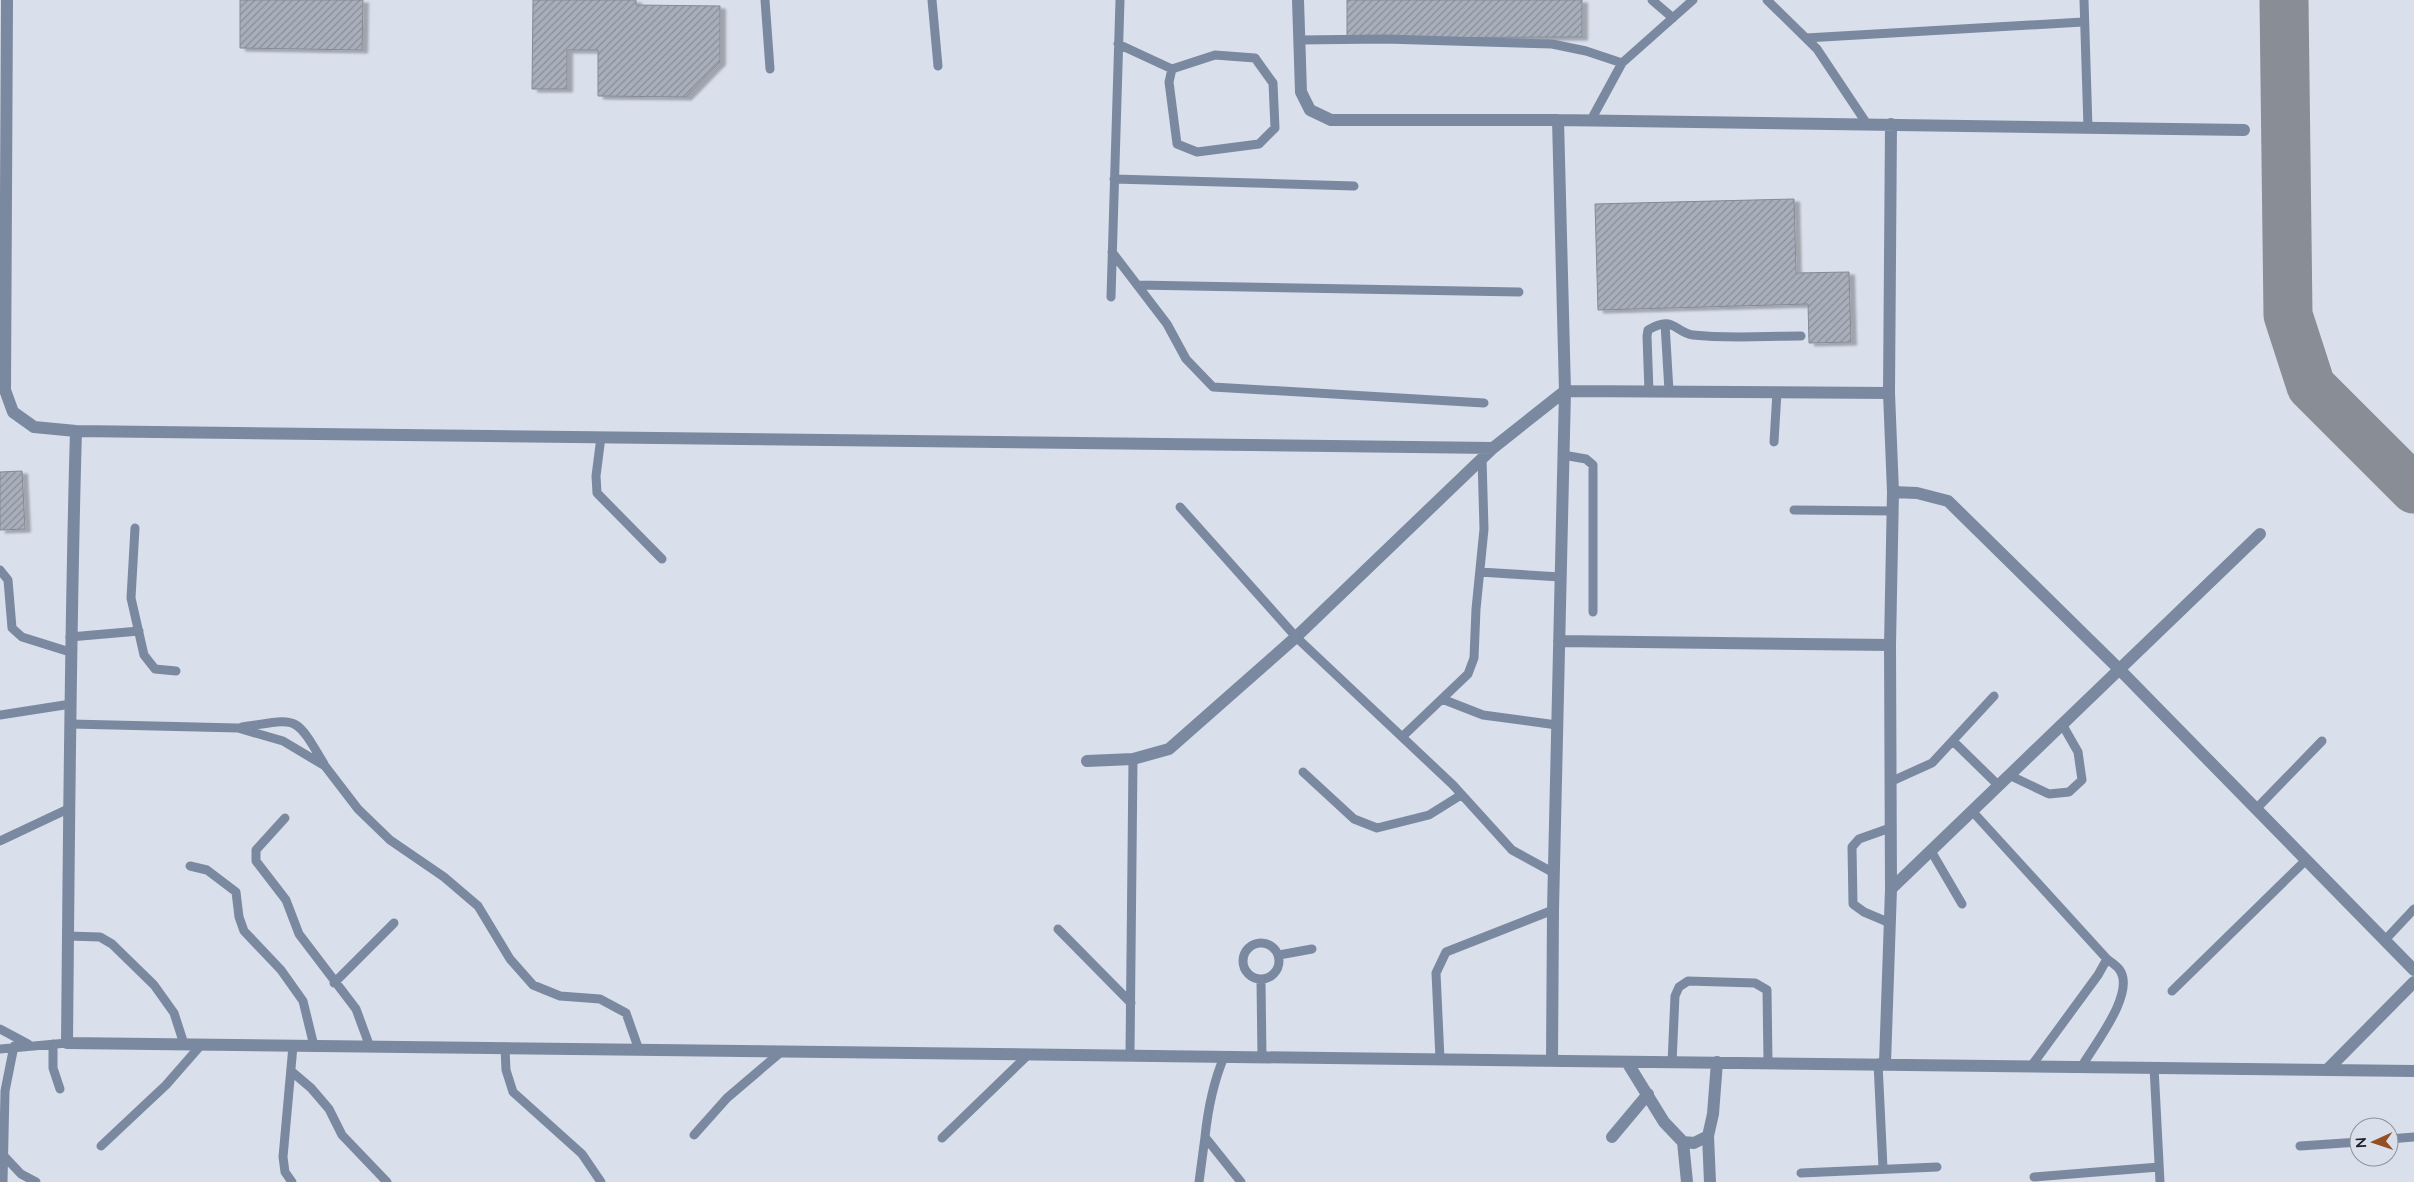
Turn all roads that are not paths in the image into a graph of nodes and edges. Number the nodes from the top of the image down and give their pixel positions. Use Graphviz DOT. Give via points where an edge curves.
graph roads {
  1 [pos="7,0"];
  2 [pos="765,0"];
  3 [pos="932,0"];
  4 [pos="1120,0"];
  5 [pos="1298,0"];
  6 [pos="1652,0"];
  7 [pos="1693,0"];
  8 [pos="1767,0"];
  9 [pos="2084,0"];
  10 [pos="1673,18"];
  11 [pos="2083,22"];
  12 [pos="1806,38"];
  13 [pos="1299,40"];
  14 [pos="1118,44"];
  15 [pos="1622,63"];
  16 [pos="938,66"];
  17 [pos="770,69"];
  18 [pos="1172,69"];
  19 [pos="1558,120"];
  20 [pos="1591,120"];
  21 [pos="1867,124"];
  22 [pos="1891,124"];
  23 [pos="2088,128"];
  24 [pos="2244,130"];
  25 [pos="1114,179"];
  26 [pos="1354,186"];
  27 [pos="1112,252"];
  28 [pos="1137,285"];
  29 [pos="1519,292"];
  30 [pos="1111,297"];
  31 [pos="1666,324"];
  32 [pos="1801,336"];
  33 [pos="1565,391"];
  34 [pos="1649,392"];
  35 [pos="1669,392"];
  36 [pos="1777,392"];
  37 [pos="1889,393"];
  38 [pos="1484,403"];
  39 [pos="76,431"];
  40 [pos="601,437"];
  41 [pos="1774,442"];
  42 [pos="1493,448"];
  43 [pos="1563,455"];
  44 [pos="1482,458"];
  45 [pos="1893,492"];
  46 [pos="1180,507"];
  47 [pos="1794,510"];
  48 [pos="1893,511"];
  49 [pos="135,528"];
  50 [pos="2260,534"];
  51 [pos="662,559"];
  52 [pos="0,570"];
  53 [pos="1480,572"];
  54 [pos="1560,577"];
  55 [pos="1593,612"];
  56 [pos="139,632"];
  57 [pos="1296,637"];
  58 [pos="70,638"];
  59 [pos="1559,641"];
  60 [pos="1890,645"];
  61 [pos="70,652"];
  62 [pos="2119,668"];
  63 [pos="176,672"];
  64 [pos="1994,696"];
  65 [pos="1442,699"];
  66 [pos="71,704"];
  67 [pos="0,715"];
  68 [pos="71,724"];
  69 [pos="2062,724"];
  70 [pos="1557,725"];
  71 [pos="238,728"];
  72 [pos="1402,738"];
  73 [pos="1953,741"];
  74 [pos="2322,741"];
  75 [pos="1133,759"];
  76 [pos="1087,761"];
  77 [pos="325,766"];
  78 [pos="1303,772"];
  79 [pos="2009,775"];
  80 [pos="1890,782"];
  81 [pos="1998,785"];
  82 [pos="1461,795"];
  83 [pos="70,808"];
  84 [pos="2256,809"];
  85 [pos="1972,811"];
  86 [pos="285,818"];
  87 [pos="1890,828"];
  88 [pos="0,841"];
  89 [pos="1931,851"];
  90 [pos="2306,860"];
  91 [pos="190,866"];
  92 [pos="1554,873"];
  93 [pos="1891,889"];
  94 [pos="1962,904"];
  95 [pos="2414,909"];
  96 [pos="1553,910"];
  97 [pos="394,923"];
  98 [pos="1890,923"];
  99 [pos="1058,929"];
  100 [pos="68,936"];
  101 [pos="2385,940"];
  102 [pos="1312,950"];
  103 [pos="1279,955"];
  104 [pos="2107,959"];
  105 [pos="2414,970"];
  106 [pos="1261,981"];
  107 [pos="2414,982"];
  108 [pos="334,983"];
  109 [pos="2172,990"];
  110 [pos="1131,1002"];
  111 [pos="0,1029"];
  112 [pos="67,1043"];
  113 [pos="53,1044"];
  114 [pos="184,1044"];
  115 [pos="30,1045"];
  116 [pos="201,1045"];
  117 [pos="14,1046"];
  118 [pos="293,1046"];
  119 [pos="314,1046"];
  120 [pos="370,1047"];
  121 [pos="505,1048"];
  122 [pos="0,1049"];
  123 [pos="639,1050"];
  124 [pos="781,1052"];
  125 [pos="1029,1054"];
  126 [pos="1130,1056"];
  127 [pos="1224,1057"];
  128 [pos="1262,1057"];
  129 [pos="1440,1059"];
  130 [pos="1552,1060"];
  131 [pos="1768,1061"];
  132 [pos="1627,1062"];
  133 [pos="1718,1062"];
  134 [pos="1672,1063"];
  135 [pos="1881,1063"];
  136 [pos="2032,1065"];
  137 [pos="2082,1066"];
  138 [pos="2154,1067"];
  139 [pos="2328,1069"];
  140 [pos="291,1071"];
  141 [pos="2414,1071"];
  142 [pos="60,1089"];
  143 [pos="1648,1094"];
  144 [pos="694,1135"];
  145 [pos="1708,1136"];
  146 [pos="1205,1137"];
  147 [pos="1612,1137"];
  148 [pos="942,1138"];
  149 [pos="2414,1138"];
  150 [pos="2399,1139"];
  151 [pos="1683,1142"];
  152 [pos="2349,1143"];
  153 [pos="101,1146"];
  154 [pos="2300,1146"];
  155 [pos="4,1156"];
  156 [pos="1937,1167"];
  157 [pos="2159,1167"];
  158 [pos="1883,1168"];
  159 [pos="1801,1173"];
  160 [pos="2034,1177"];
  161 [pos="3,1182"];
  162 [pos="36,1182"];
  163 [pos="292,1182"];
  164 [pos="388,1182"];
  165 [pos="601,1182"];
  166 [pos="1199,1182"];
  167 [pos="1240,1182"];
  168 [pos="1687,1182"];
  169 [pos="1710,1182"];
  170 [pos="2160,1182"];
  1 -- 39 [label="street" via="5,390 13,412 34,427"];
  2 -- 17 [label="lane"];
  3 -- 16 [label="lane"];
  4 -- 14 [label="lane"];
  5 -- 13 [label="street"];
  6 -- 10 [label="lane"];
  7 -- 10 [label="lane"];
  8 -- 12 [label="lane"];
  9 -- 11 [label="lane"];
  10 -- 15 [label="lane"];
  11 -- 12 [label="lane"];
  11 -- 23 [label="lane"];
  12 -- 21 [label="lane" via="1817,49"];
  13 -- 15 [label="lane" via="1552,44"];
  13 -- 19 [label="street" via="1301,92 1310,110 1331,120"];
  14 -- 18 [label="lane"];
  14 -- 25 [label="lane"];
  15 -- 20 [label="lane"];
  18 -- 18 [label="lane" via="1169,82 1177,144 1197,152 1259,144 1275,128 1274,83 1255,58 1215,55"];
  19 -- 20 [label="street"];
  19 -- 33 [label="street"];
  20 -- 21 [label="street"];
  21 -- 22 [label="street"];
  22 -- 23 [label="street"];
  22 -- 37 [label="street"];
  23 -- 24 [label="street"];
  25 -- 26 [label="lane"];
  25 -- 27 [label="lane"];
  27 -- 28 [label="lane"];
  27 -- 30 [label="lane"];
  28 -- 29 [label="lane"];
  28 -- 38 [label="lane" via="1167,324 1186,359 1213,387"];
  31 -- 32 [label="lane" via="1674,324 1691,335"];
  31 -- 34 [label="lane" via="1648,330"];
  31 -- 35 [label="lane"];
  33 -- 34 [label="street"];
  33 -- 42 [label="street"];
  33 -- 43 [label="street"];
  34 -- 35 [label="street"];
  35 -- 36 [label="street"];
  36 -- 37 [label="street"];
  36 -- 41 [label="lane"];
  37 -- 45 [label="street"];
  39 -- 40 [label="street"];
  39 -- 58 [label="street"];
  40 -- 42 [label="street"];
  40 -- 51 [label="lane" via="597,493"];
  42 -- 44 [label="street"];
  43 -- 54 [label="street"];
  43 -- 55 [label="lane" via="1586,459 1593,465"];
  44 -- 53 [label="lane" via="1484,529"];
  44 -- 57 [label="street"];
  45 -- 48 [label="street"];
  45 -- 62 [label="street" via="1917,493 1948,501"];
  46 -- 57 [label="lane"];
  47 -- 48 [label="lane"];
  48 -- 60 [label="street"];
  49 -- 56 [label="lane" via="131,598"];
  50 -- 62 [label="street"];
  52 -- 61 [label="lane" via="8,580 12,628 22,637"];
  53 -- 54 [label="lane"];
  53 -- 65 [label="lane" via="1474,658 1468,674"];
  54 -- 59 [label="street"];
  56 -- 58 [label="lane"];
  56 -- 63 [label="lane" via="149,664 155,669"];
  57 -- 72 [label="lane"];
  57 -- 75 [label="street" via="1169,749"];
  58 -- 61 [label="street"];
  59 -- 60 [label="street"];
  59 -- 70 [label="street"];
  60 -- 80 [label="street"];
  61 -- 66 [label="street"];
  62 -- 69 [label="street"];
  62 -- 84 [label="street"];
  64 -- 73 [label="lane"];
  65 -- 70 [label="lane" via="1483,715"];
  65 -- 72 [label="lane"];
  66 -- 67 [label="lane"];
  66 -- 68 [label="street"];
  68 -- 71 [label="lane"];
  68 -- 83 [label="street"];
  69 -- 79 [label="street"];
  69 -- 79 [label="lane" via="2078,752 2082,780 2069,792 2049,794"];
  70 -- 92 [label="street"];
  71 -- 77 [label="lane" via="283,741"];
  71 -- 77 [label="lane" via="287,721 297,724"];
  72 -- 82 [label="lane"];
  73 -- 80 [label="lane" via="1932,763"];
  73 -- 81 [label="lane"];
  74 -- 84 [label="lane"];
  75 -- 76 [label="street"];
  75 -- 110 [label="lane"];
  77 -- 123 [label="lane" via="358,809 390,840 444,876 478,906 510,959 533,985 560,996 600,999 626,1013"];
  78 -- 82 [label="lane" via="1354,819 1377,828 1429,815"];
  79 -- 81 [label="street"];
  80 -- 87 [label="street"];
  81 -- 85 [label="street"];
  82 -- 92 [label="lane" via="1512,850"];
  83 -- 88 [label="lane"];
  83 -- 100 [label="street"];
  84 -- 90 [label="street"];
  85 -- 89 [label="street"];
  85 -- 104 [label="lane"];
  86 -- 108 [label="lane" via="256,850 256,861 286,900 298,934"];
  87 -- 93 [label="street"];
  87 -- 98 [label="lane" via="1860,839 1852,847 1852,890 1854,904"];
  89 -- 93 [label="street"];
  89 -- 94 [label="lane"];
  90 -- 101 [label="street"];
  90 -- 109 [label="lane"];
  91 -- 119 [label="lane" via="207,870 236,892 244,931 281,970 303,1001"];
  92 -- 96 [label="street"];
  93 -- 98 [label="street"];
  95 -- 101 [label="lane"];
  96 -- 129 [label="lane" via="1446,952 1436,972"];
  96 -- 130 [label="street"];
  97 -- 108 [label="lane"];
  98 -- 135 [label="street"];
  99 -- 110 [label="lane"];
  100 -- 112 [label="street"];
  100 -- 114 [label="lane" via="100,938 112,944 154,985 174,1013"];
  101 -- 105 [label="street"];
  102 -- 103 [label="lane"];
  103 -- 106 [label="lane" via="1277,973"];
  103 -- 106 [label="lane" via="1272,946 1261,942 1249,946 1242,956 1243,967 1250,977"];
  104 -- 136 [label="lane"];
  104 -- 137 [label="lane" via="2120,970 2124,984 2121,1001"];
  106 -- 128 [label="lane"];
  107 -- 139 [label="street"];
  108 -- 120 [label="lane" via="356,1009"];
  110 -- 126 [label="lane"];
  111 -- 115 [label="lane"];
  112 -- 113 [label="lane"];
  112 -- 114 [label="street"];
  113 -- 115 [label="lane"];
  113 -- 142 [label="lane" via="53,1068"];
  114 -- 116 [label="street"];
  115 -- 117 [label="lane"];
  116 -- 118 [label="street"];
  116 -- 153 [label="lane" via="166,1085"];
  117 -- 122 [label="lane"];
  117 -- 155 [label="lane" via="5,1091"];
  118 -- 119 [label="street"];
  118 -- 140 [label="lane"];
  119 -- 120 [label="street"];
  120 -- 121 [label="street"];
  121 -- 123 [label="street"];
  121 -- 165 [label="lane" via="506,1070 513,1092 582,1154"];
  123 -- 124 [label="street"];
  124 -- 125 [label="street"];
  124 -- 144 [label="lane" via="727,1098"];
  125 -- 126 [label="street"];
  125 -- 148 [label="lane"];
  126 -- 127 [label="street"];
  127 -- 128 [label="street"];
  127 -- 146 [label="lane" via="1208,1105"];
  128 -- 129 [label="street"];
  129 -- 130 [label="street"];
  130 -- 132 [label="street"];
  131 -- 133 [label="street"];
  131 -- 134 [label="lane" via="1767,990 1755,983 1688,982 1679,986 1675,996"];
  131 -- 135 [label="street"];
  132 -- 134 [label="street"];
  132 -- 143 [label="street"];
  133 -- 134 [label="street"];
  133 -- 145 [label="street"];
  135 -- 136 [label="street"];
  135 -- 158 [label="lane"];
  136 -- 137 [label="street"];
  137 -- 138 [label="street"];
  138 -- 139 [label="street"];
  138 -- 157 [label="lane"];
  139 -- 141 [label="street"];
  140 -- 163 [label="lane" via="282,1156"];
  140 -- 164 [label="lane" via="311,1088 329,1109 342,1135"];
  143 -- 147 [label="street"];
  143 -- 151 [label="street" via="1664,1122"];
  145 -- 151 [label="street" via="1694,1143"];
  145 -- 169 [label="street"];
  146 -- 166 [label="lane"];
  146 -- 167 [label="lane"];
  149 -- 150 [label="lane"];
  151 -- 168 [label="street"];
  152 -- 154 [label="lane"];
  155 -- 161 [label="lane"];
  155 -- 162 [label="lane" via="21,1174"];
  156 -- 158 [label="lane"];
  157 -- 160 [label="lane"];
  157 -- 170 [label="lane"];
  158 -- 159 [label="lane"];
}
